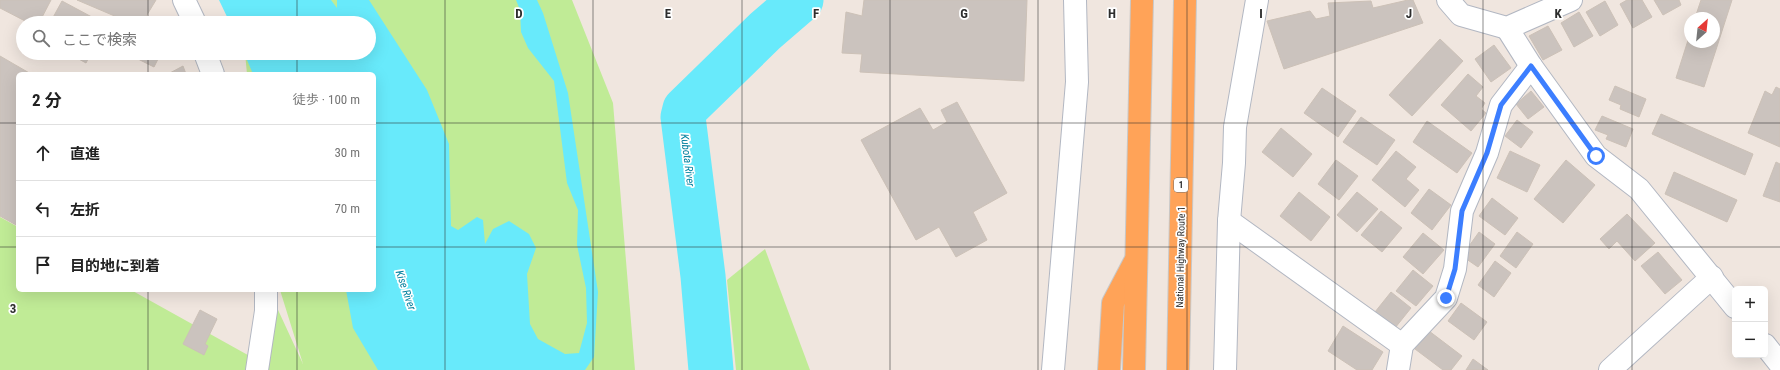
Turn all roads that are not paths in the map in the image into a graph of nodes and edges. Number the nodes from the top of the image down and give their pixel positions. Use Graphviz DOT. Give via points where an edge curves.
graph roads {
  1 [pos="184,0"];
  2 [pos="1075,0"];
  3 [pos="1142,0"];
  4 [pos="1185,0"];
  5 [pos="1257,0"];
  6 [pos="1448,0"];
  7 [pos="1571,0"];
  8 [pos="191,16"];
  9 [pos="1507,28"];
  10 [pos="208,60"];
  11 [pos="1531,66"];
  12 [pos="212,72"];
  13 [pos="1229,221"];
  14 [pos="1136,260"];
  15 [pos="1712,277"];
  16 [pos="266,292"];
  17 [pos="1732,302"];
  18 [pos="1402,345"];
  19 [pos="1768,348"];
  20 [pos="1780,364"];
  21 [pos="257,370"];
  22 [pos="1053,370"];
  23 [pos="1109,370"];
  24 [pos="1134,370"];
  25 [pos="1178,370"];
  26 [pos="1225,370"];
  27 [pos="1398,370"];
  28 [pos="1610,370"];
  1 -- 8 [label="street"];
  2 -- 22 [label="street" via="1077,82"];
  3 -- 14 [label="highway"];
  4 -- 25 [label="highway, National Highway Route 1 / 1"];
  5 -- 13 [label="street" via="1235,127"];
  6 -- 9 [label="street" via="1461,15"];
  7 -- 9 [label="street"];
  9 -- 11 [label="street"];
  10 -- 12 [label="street"];
  11 -- 15 [label="street" via="1596,156 1639,189"];
  11 -- 18 [label="street" via="1501,105 1487,153 1462,211 1455,269 1446,298"];
  13 -- 18 [label="street"];
  13 -- 26 [label="street"];
  14 -- 23 [label="highway" via="1113,303"];
  14 -- 24 [label="highway"];
  15 -- 17 [label="street"];
  15 -- 28 [label="street"];
  16 -- 21 [label="street" via="266,311"];
  18 -- 27 [label="street"];
  19 -- 20 [label="street"];
}
